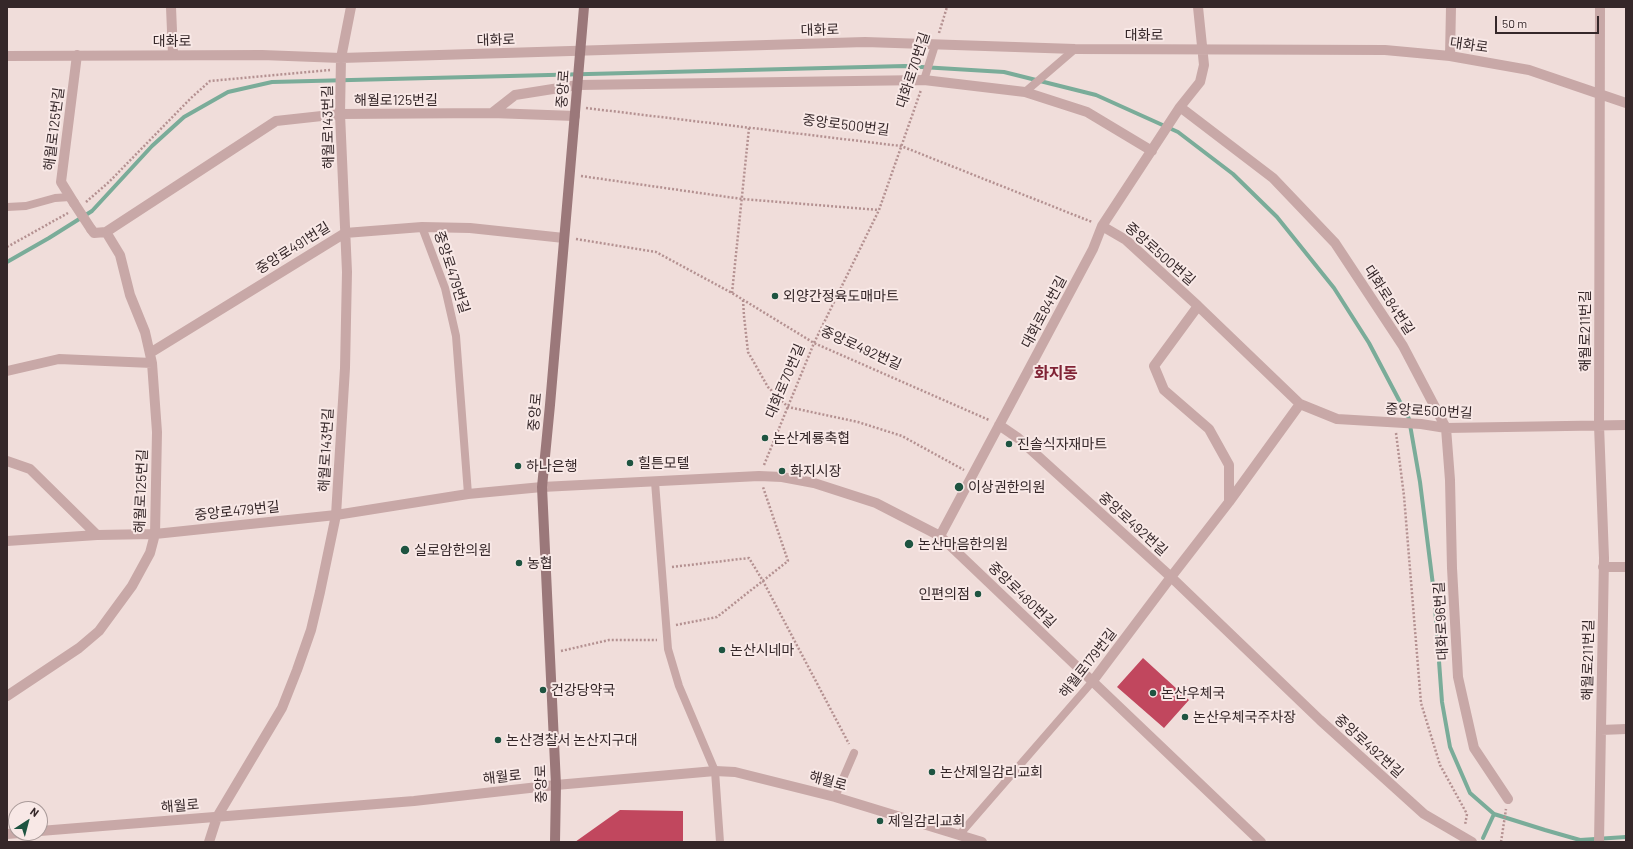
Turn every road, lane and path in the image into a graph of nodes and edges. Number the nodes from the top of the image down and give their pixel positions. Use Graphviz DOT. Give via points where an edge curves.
graph roads {
  1 [pos="171,7"];
  2 [pos="351,7"];
  3 [pos="584,7"];
  4 [pos="947,7"];
  5 [pos="1198,7"];
  6 [pos="1451,7"];
  7 [pos="1600,7"];
  8 [pos="935,45"];
  9 [pos="1075,49"];
  10 [pos="1201,49"];
  11 [pos="580,51"];
  12 [pos="77,55"];
  13 [pos="7,56"];
  14 [pos="173,56"];
  15 [pos="1450,56"];
  16 [pos="341,66"];
  17 [pos="924,80"];
  18 [pos="578,86"];
  19 [pos="1025,92"];
  20 [pos="1600,95"];
  21 [pos="1626,103"];
  22 [pos="1180,107"];
  23 [pos="576,112"];
  24 [pos="340,114"];
  25 [pos="492,114"];
  26 [pos="749,128"];
  27 [pos="901,146"];
  28 [pos="1152,151"];
  29 [pos="570,174"];
  30 [pos="742,199"];
  31 [pos="75,203"];
  32 [pos="7,206"];
  33 [pos="879,210"];
  34 [pos="422,226"];
  35 [pos="1102,226"];
  36 [pos="106,232"];
  37 [pos="345,233"];
  38 [pos="564,238"];
  39 [pos="7,247"];
  40 [pos="732,293"];
  41 [pos="743,300"];
  42 [pos="1198,306"];
  43 [pos="814,343"];
  44 [pos="150,352"];
  45 [pos="152,363"];
  46 [pos="7,371"];
  47 [pos="1300,404"];
  48 [pos="788,407"];
  49 [pos="1395,422"];
  50 [pos="999,424"];
  51 [pos="1599,425"];
  52 [pos="1626,425"];
  53 [pos="1446,428"];
  54 [pos="7,461"];
  55 [pos="972,474"];
  56 [pos="759,476"];
  57 [pos="655,482"];
  58 [pos="542,488"];
  59 [pos="468,494"];
  60 [pos="1229,502"];
  61 [pos="336,514"];
  62 [pos="155,534"];
  63 [pos="97,535"];
  64 [pos="940,536"];
  65 [pos="7,541"];
  66 [pos="1604,567"];
  67 [pos="1626,567"];
  68 [pos="662,569"];
  69 [pos="1171,577"];
  70 [pos="763,581"];
  71 [pos="666,627"];
  72 [pos="668,640"];
  73 [pos="550,654"];
  74 [pos="1092,682"];
  75 [pos="7,696"];
  76 [pos="1626,729"];
  77 [pos="1601,730"];
  78 [pos="854,753"];
  79 [pos="715,771"];
  80 [pos="556,785"];
  81 [pos="835,797"];
  82 [pos="1508,799"];
  83 [pos="217,817"];
  84 [pos="48,830"];
  85 [pos="959,838"];
  86 [pos="1467,839"];
  87 [pos="209,842"];
  88 [pos="554,842"];
  89 [pos="720,842"];
  90 [pos="982,842"];
  91 [pos="1261,842"];
  92 [pos="1501,842"];
  93 [pos="1599,842"];
  1 -- 14 [label="street"];
  2 -- 16 [label="street, 해월로143번길"];
  3 -- 11 [label="main road, 중앙로"];
  4 -- 8 [label="path, 대화로70번길"];
  5 -- 10 [label="street, 대화로84번길"];
  6 -- 15 [label="street"];
  7 -- 20 [label="street, 해월로211번길"];
  8 -- 9 [label="street, 대화로"];
  8 -- 11 [label="street, 대화로" via="865,42"];
  8 -- 17 [label="lane, 대화로70번길"];
  9 -- 10 [label="street, 대화로"];
  9 -- 19 [label="lane"];
  10 -- 15 [label="street, 대화로" via="1385,50"];
  10 -- 22 [label="street, 대화로84번길" via="1204,65 1200,82"];
  11 -- 16 [label="street, 대화로"];
  11 -- 18 [label="main road, 중앙로"];
  12 -- 13 [label="street, 대화로"];
  12 -- 14 [label="street, 대화로"];
  12 -- 31 [label="street, 해월로125번길" via="61,182"];
  14 -- 16 [label="street, 대화로" via="262,55"];
  15 -- 20 [label="street, 대화로" via="1529,70"];
  16 -- 24 [label="street, 해월로143번길"];
  16 -- 31 [label="path" via="328,71 210,81 88,201"];
  17 -- 18 [label="street"];
  17 -- 19 [label="street"];
  17 -- 27 [label="path, 대화로70번길"];
  18 -- 23 [label="main road, 중앙로"];
  18 -- 25 [label="street" via="515,95"];
  19 -- 28 [label="street" via="1087,112"];
  20 -- 21 [label="street, 대화로"];
  20 -- 51 [label="street, 해월로211번길"];
  22 -- 28 [label="street, 대화로84번길"];
  22 -- 53 [label="street, 대화로84번길" via="1273,178 1335,244 1403,346"];
  23 -- 25 [label="street, 해월로125번길"];
  23 -- 26 [label="path, 중앙로500번길"];
  23 -- 29 [label="main road, 중앙로"];
  24 -- 25 [label="street, 해월로125번길"];
  24 -- 36 [label="street, 해월로125번길" via="276,122"];
  24 -- 37 [label="street, 해월로143번길"];
  26 -- 27 [label="path, 중앙로500번길"];
  26 -- 30 [label="path"];
  27 -- 33 [label="path, 대화로70번길"];
  27 -- 35 [label="path, 중앙로500번길"];
  28 -- 35 [label="street, 대화로84번길"];
  29 -- 30 [label="path"];
  29 -- 38 [label="main road, 중앙로"];
  30 -- 33 [label="path"];
  30 -- 40 [label="path"];
  31 -- 32 [label="lane" via="55,198 26,206"];
  31 -- 36 [label="street, 해월로125번길, bridge" via="94,233"];
  31 -- 39 [label="path"];
  33 -- 43 [label="path, 대화로70번길"];
  34 -- 37 [label="street, 중앙로491번길"];
  34 -- 38 [label="street, 중앙로491번길" via="470,228"];
  34 -- 59 [label="lane, 중앙로479번길" via="445,288 456,336"];
  35 -- 42 [label="street, 중앙로500번길" via="1126,240"];
  35 -- 50 [label="street, 대화로84번길" via="1093,249"];
  36 -- 44 [label="street, 해월로125번길" via="120,255 130,295"];
  37 -- 44 [label="street, 중앙로491번길"];
  37 -- 61 [label="street, 해월로143번길" via="345,368"];
  38 -- 40 [label="path, 중앙로492번길" via="656,252"];
  38 -- 58 [label="main road, 중앙로"];
  40 -- 41 [label="path, 중앙로492번길"];
  41 -- 43 [label="path, 중앙로492번길"];
  41 -- 48 [label="path" via="748,352 768,387"];
  42 -- 47 [label="street, 중앙로500번길"];
  42 -- 60 [label="street" via="1154,366 1164,390 1209,429 1229,465"];
  43 -- 48 [label="path, 대화로70번길"];
  43 -- 50 [label="path, 중앙로492번길"];
  44 -- 45 [label="street, 해월로125번길"];
  45 -- 46 [label="street" via="59,359"];
  45 -- 62 [label="street, 해월로125번길" via="157,432"];
  47 -- 49 [label="street, 중앙로500번길" via="1337,420"];
  47 -- 60 [label="street, 해월로179번길"];
  48 -- 55 [label="path" via="858,422 902,436"];
  48 -- 56 [label="path, 대화로70번길"];
  49 -- 53 [label="street, 중앙로500번길"];
  49 -- 86 [label="path" via="1404,496 1421,703 1440,764 1467,814"];
  50 -- 55 [label="street, 대화로84번길"];
  50 -- 69 [label="street, 중앙로492번길" via="1018,438"];
  51 -- 52 [label="street, 중앙로500번길"];
  51 -- 53 [label="street, 중앙로500번길"];
  51 -- 66 [label="street, 해월로211번길"];
  53 -- 82 [label="street, 대화로96번길" via="1458,677 1474,748"];
  54 -- 63 [label="street" via="30,469"];
  55 -- 64 [label="street, 대화로84번길"];
  56 -- 57 [label="street, 중앙로480번길"];
  56 -- 64 [label="street, 중앙로480번길" via="814,483 876,503"];
  56 -- 70 [label="path" via="788,561"];
  57 -- 58 [label="street, 중앙로480번길"];
  57 -- 68 [label="lane"];
  58 -- 59 [label="street, 중앙로479번길"];
  58 -- 73 [label="main road, 중앙로"];
  59 -- 61 [label="street, 중앙로479번길"];
  60 -- 69 [label="street, 해월로179번길"];
  61 -- 62 [label="street, 중앙로479번길"];
  61 -- 83 [label="street, 해월로143번길" via="311,630 297,670 282,708"];
  62 -- 63 [label="street, 중앙로479번길"];
  62 -- 75 [label="street, 해월로125번길" via="150,553 132,586 99,631 79,648"];
  63 -- 65 [label="street, 중앙로479번길"];
  64 -- 74 [label="street, 중앙로480번길"];
  66 -- 67 [label="street"];
  66 -- 77 [label="street, 해월로211번길"];
  68 -- 70 [label="path" via="749,558"];
  68 -- 71 [label="lane"];
  69 -- 74 [label="street, 해월로179번길"];
  69 -- 86 [label="street, 중앙로492번길" via="1320,720 1424,814"];
  70 -- 71 [label="path" via="717,617"];
  70 -- 78 [label="path"];
  71 -- 72 [label="lane"];
  72 -- 73 [label="path" via="609,640"];
  72 -- 79 [label="lane" via="678,686"];
  73 -- 80 [label="main road, 중앙로"];
  74 -- 85 [label="lane, 해월로179번길"];
  74 -- 91 [label="street, 중앙로480번길"];
  76 -- 77 [label="street"];
  77 -- 93 [label="street, 해월로211번길"];
  78 -- 81 [label="lane"];
  79 -- 80 [label="street, 해월로"];
  79 -- 81 [label="street, 해월로" via="735,772"];
  79 -- 89 [label="lane"];
  80 -- 83 [label="street, 해월로" via="414,801"];
  80 -- 88 [label="main road, 중앙로"];
  81 -- 85 [label="street, 해월로"];
  82 -- 92 [label="path"];
  83 -- 84 [label="street, 해월로"];
  83 -- 87 [label="street, 해월로143번길"];
  85 -- 90 [label="street, 해월로"];
}
